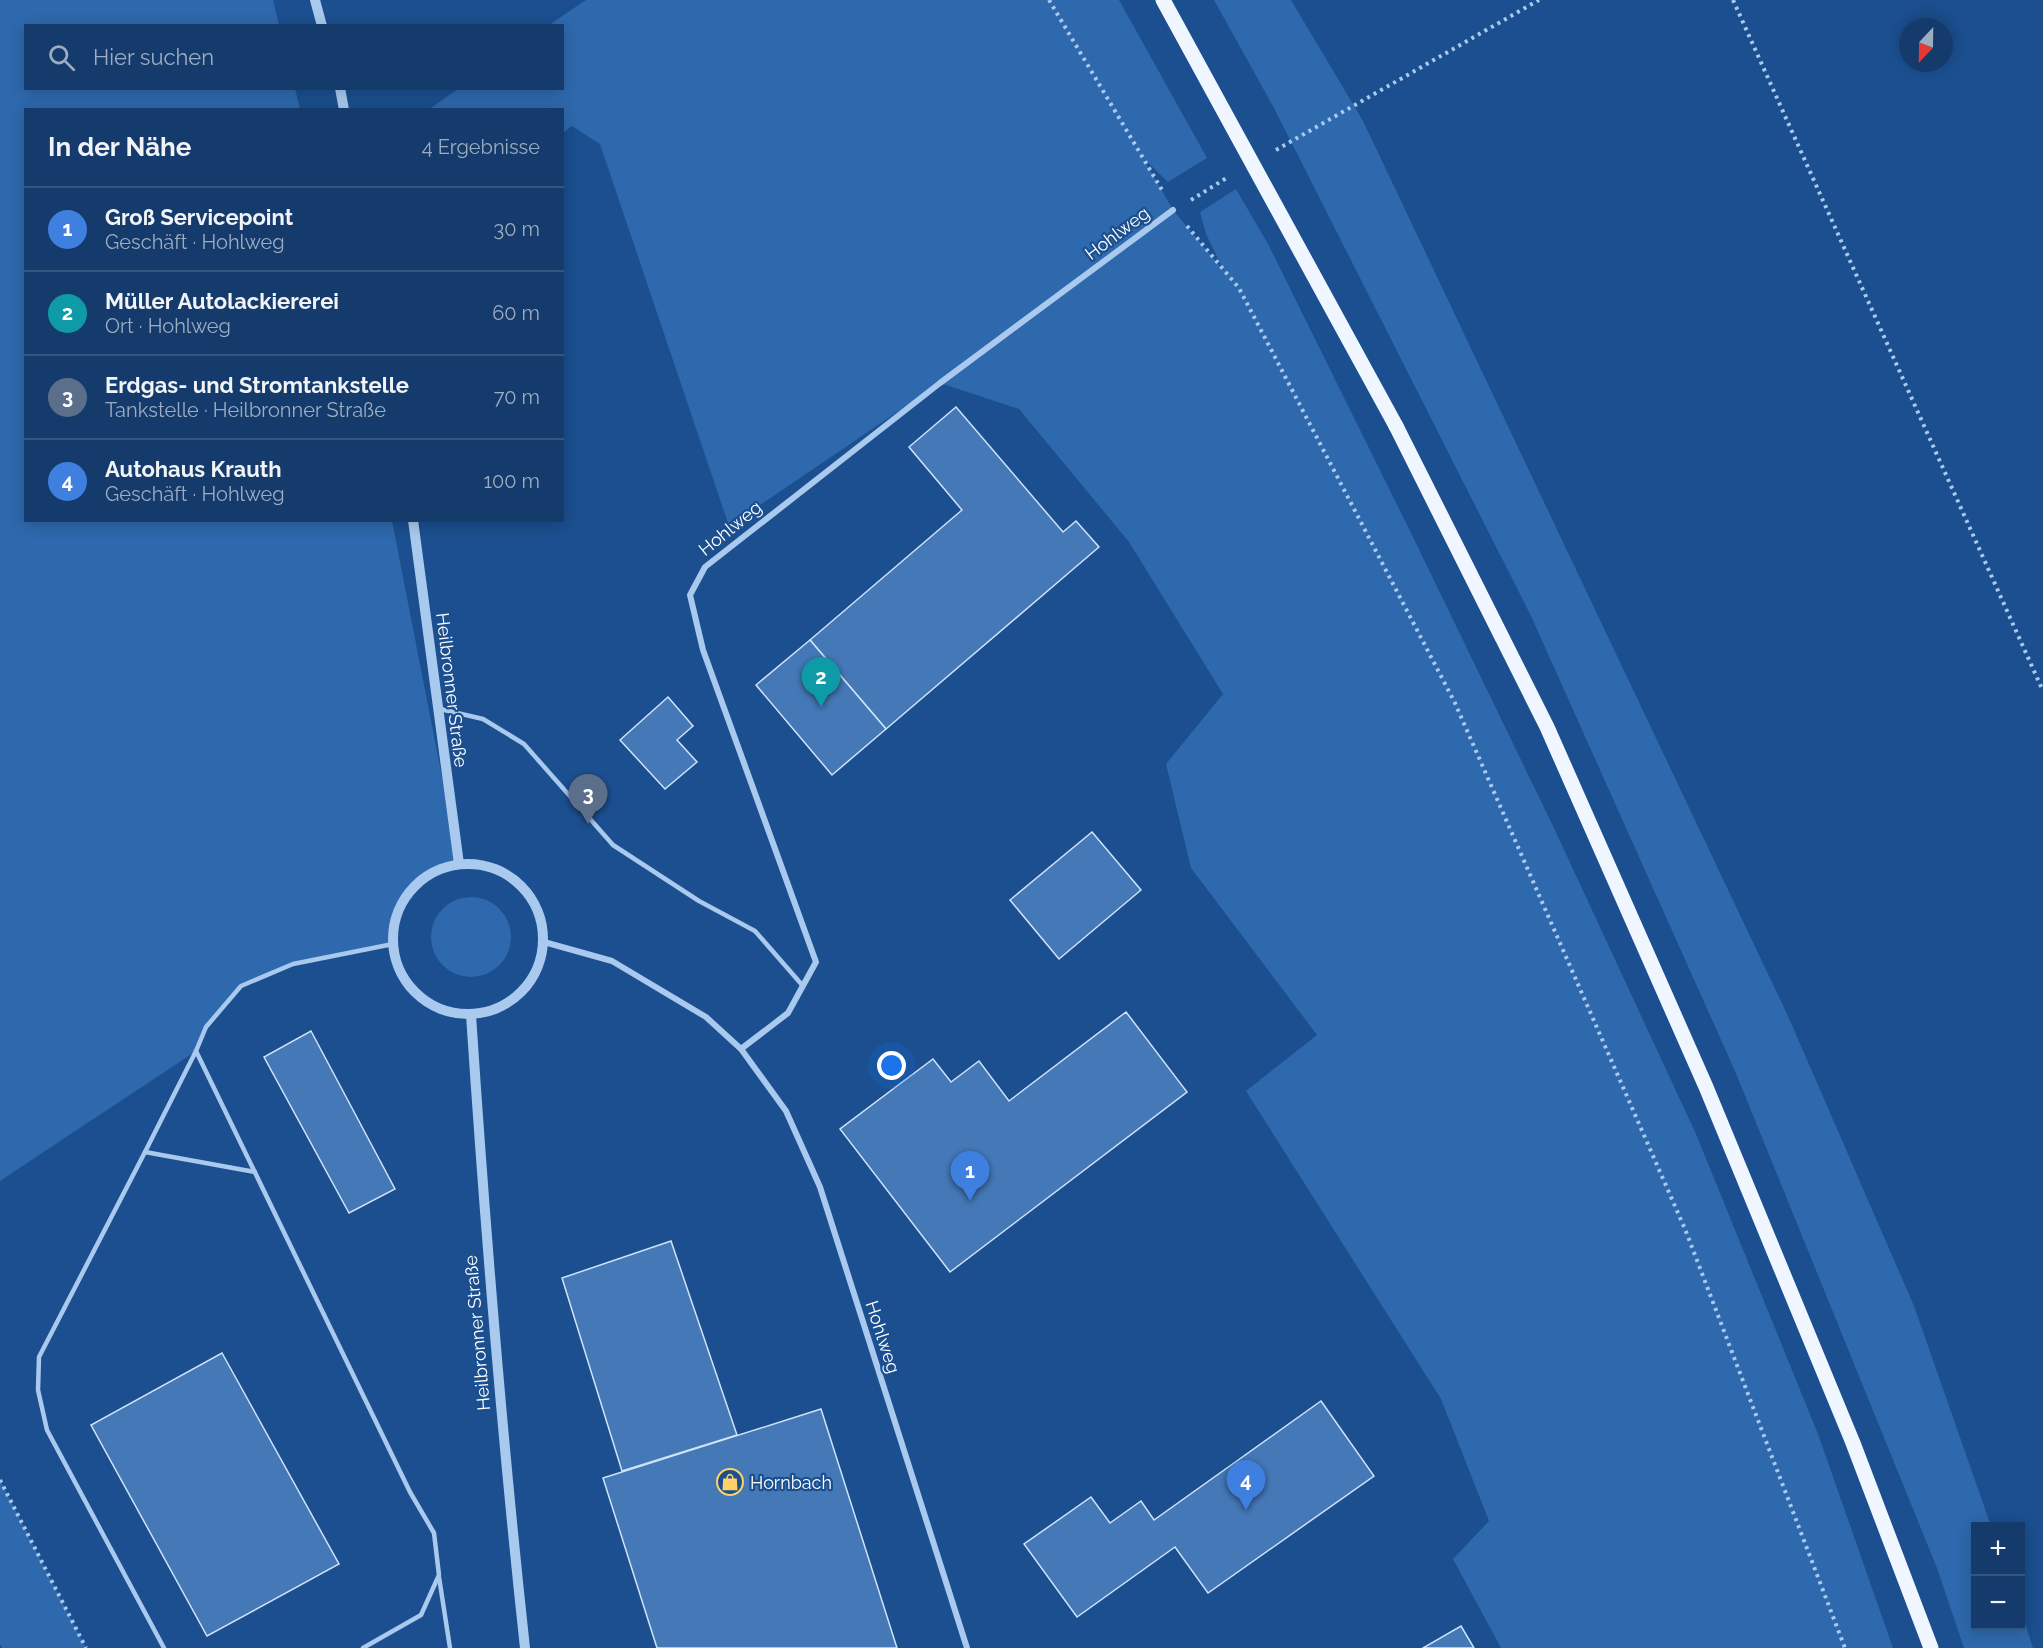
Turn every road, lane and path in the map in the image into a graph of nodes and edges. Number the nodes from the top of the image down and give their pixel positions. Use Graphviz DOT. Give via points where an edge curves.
graph roads {
  1 [pos="315,0"];
  2 [pos="1049,0"];
  3 [pos="1163,0"];
  4 [pos="1539,0"];
  5 [pos="1733,0"];
  6 [pos="321,24"];
  7 [pos="339,90"];
  8 [pos="344,108"];
  9 [pos="1273,151"];
  10 [pos="1233,175"];
  11 [pos="1173,210"];
  12 [pos="413,522"];
  13 [pos="2043,691"];
  14 [pos="437,709"];
  15 [pos="459,864"];
  16 [pos="544,942"];
  17 [pos="393,944"];
  18 [pos="803,986"];
  19 [pos="471,1015"];
  20 [pos="741,1049"];
  21 [pos="196,1051"];
  22 [pos="145,1152"];
  23 [pos="255,1172"];
  24 [pos="0,1480"];
  25 [pos="439,1575"];
  26 [pos="86,1648"];
  27 [pos="164,1648"];
  28 [pos="363,1648"];
  29 [pos="450,1648"];
  30 [pos="525,1648"];
  31 [pos="968,1648"];
  32 [pos="1845,1648"];
  33 [pos="1931,1648"];
  1 -- 6 [label="street"];
  2 -- 11 [label="path"];
  3 -- 33 [label="main road, bridge" via="1396,426 1547,727 1706,1087 1853,1443"];
  4 -- 9 [label="path"];
  5 -- 13 [label="path"];
  7 -- 8 [label="street"];
  10 -- 11 [label="path"];
  11 -- 18 [label="street, Hohlweg" via="940,383 705,567 690,595 703,650 816,962"];
  11 -- 32 [label="path" via="1239,288 1455,703 1685,1229"];
  12 -- 14 [label="street, Heilbronner Straße"];
  14 -- 15 [label="street, Heilbronner Straße"];
  14 -- 18 [label="lane" via="483,719 524,744 613,846 699,901 755,931"];
  15 -- 16 [label="street" via="485,866 509,876 522,887 541,916"];
  15 -- 17 [label="street" via="437,870 418,883 404,900 395,921"];
  16 -- 19 [label="street" via="540,964 529,984 513,1000 493,1011"];
  16 -- 20 [label="street, Hohlweg" via="612,961 706,1017"];
  17 -- 19 [label="street" via="409,987 426,1002 448,1012"];
  17 -- 21 [label="lane" via="293,964 241,986 206,1027"];
  18 -- 20 [label="street, Hohlweg" via="788,1013"];
  19 -- 30 [label="street, Heilbronner Straße" via="487,1249"];
  20 -- 31 [label="street, Hohlweg" via="786,1112 820,1186"];
  21 -- 22 [label="lane"];
  21 -- 23 [label="lane"];
  22 -- 23 [label="lane"];
  22 -- 27 [label="lane" via="39,1357 38,1390 47,1430"];
  23 -- 25 [label="lane" via="410,1492 434,1533"];
  24 -- 26 [label="path"];
  25 -- 28 [label="lane" via="421,1615"];
  25 -- 29 [label="lane"];
}
